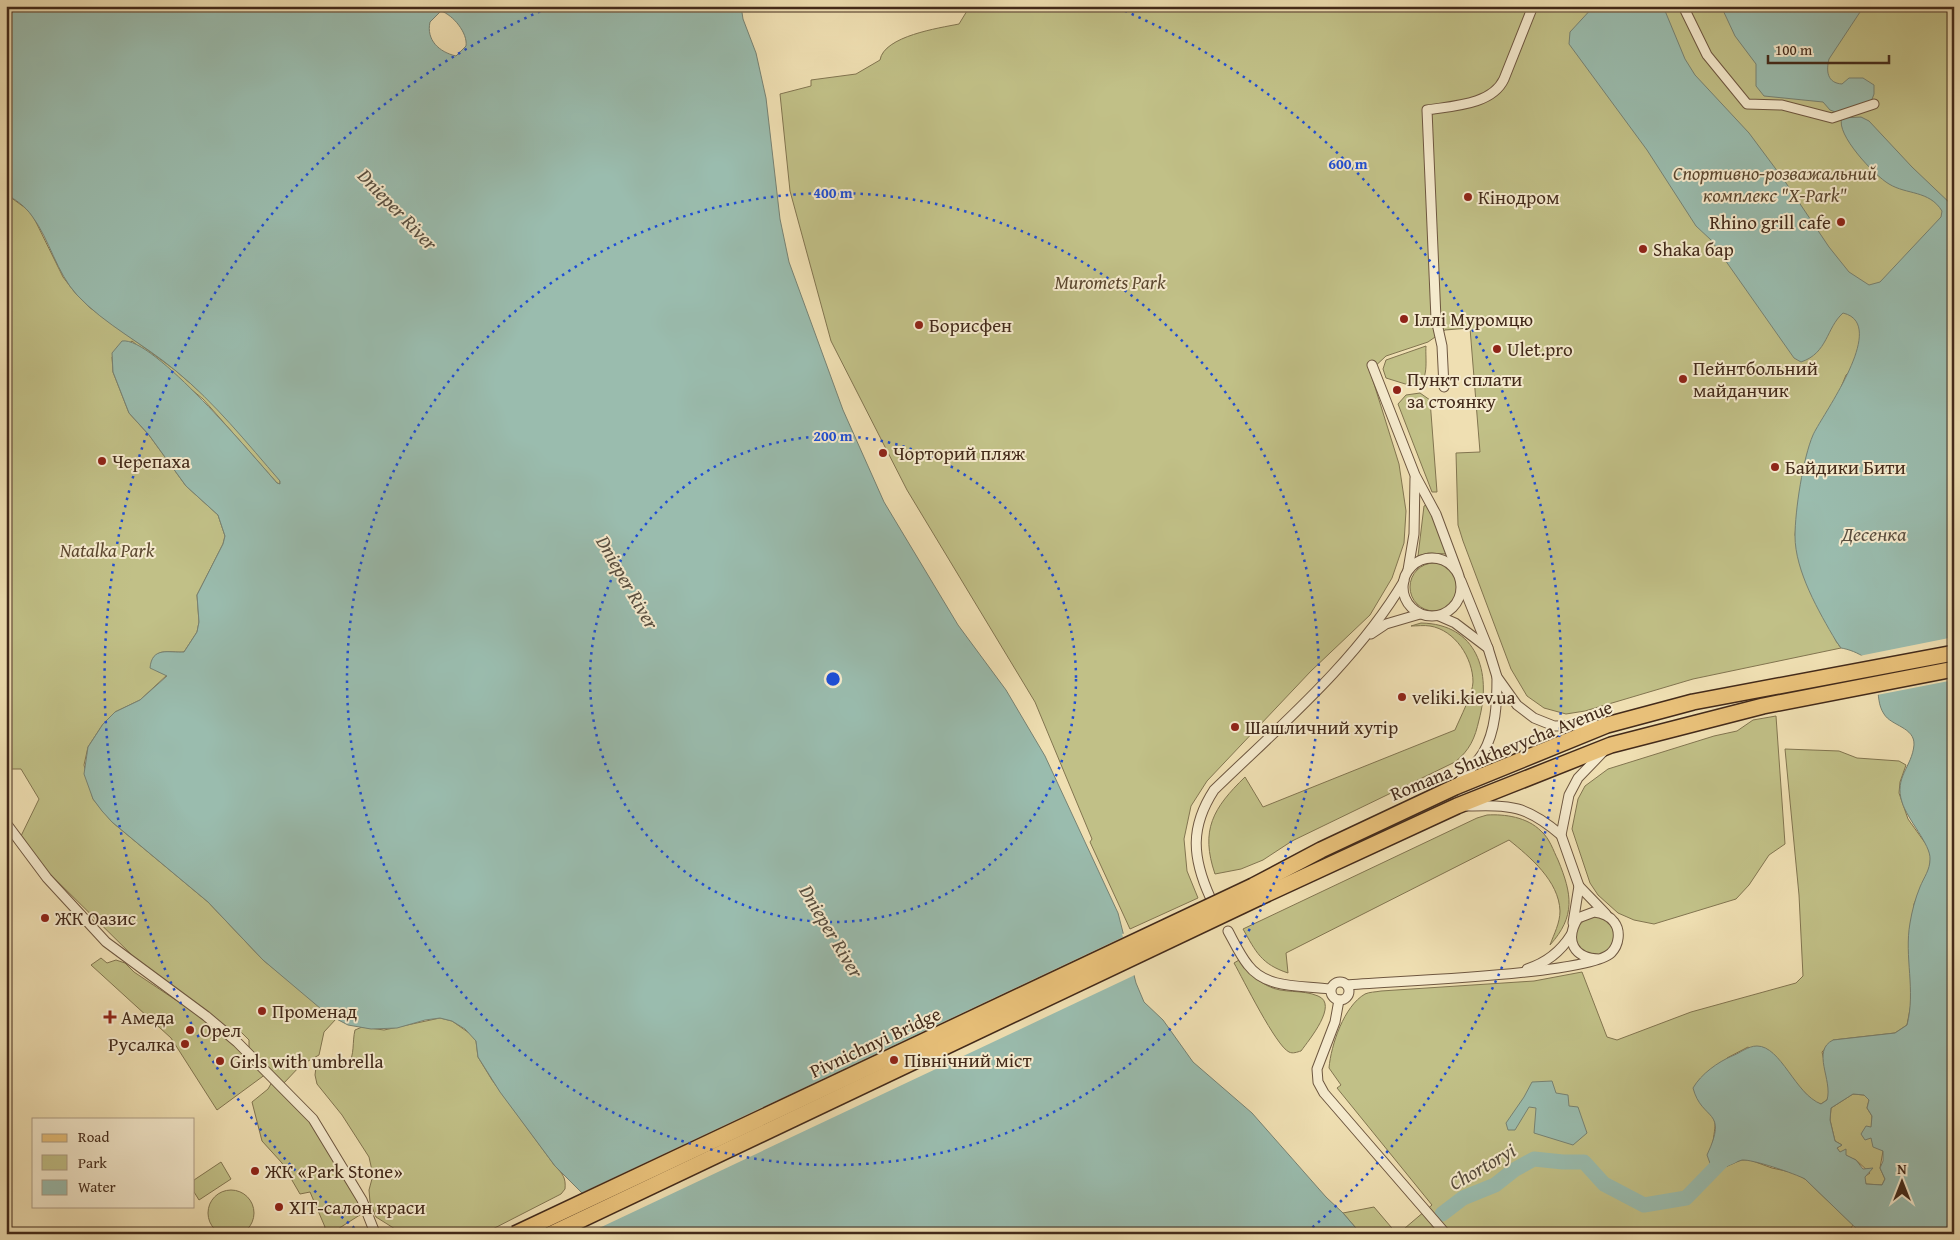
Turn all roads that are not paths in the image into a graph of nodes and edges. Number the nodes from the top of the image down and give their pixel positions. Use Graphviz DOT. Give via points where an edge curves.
graph roads {
  1 [pos="1533,6"];
  2 [pos="1682,6"];
  3 [pos="1874,104"];
  4 [pos="1372,365"];
  5 [pos="1444,386"];
  6 [pos="1415,475"];
  7 [pos="1408,570"];
  8 [pos="1460,577"];
  9 [pos="1404,581"];
  10 [pos="1420,614"];
  11 [pos="1438,616"];
  12 [pos="1364,639"];
  13 [pos="1488,648"];
  14 [pos="1954,653"];
  15 [pos="1954,669"];
  16 [pos="1497,677"];
  17 [pos="1607,725"];
  18 [pos="1611,745"];
  19 [pos="1455,787"];
  20 [pos="1457,806"];
  21 [pos="6,824"];
  22 [pos="1561,835"];
  23 [pos="1579,886"];
  24 [pos="1255,892"];
  25 [pos="1210,897"];
  26 [pos="1610,917"];
  27 [pos="1228,931"];
  28 [pos="1572,931"];
  29 [pos="1599,959"];
  30 [pos="1510,973"];
  31 [pos="1347,985"];
  32 [pos="1330,989"];
  33 [pos="1339,1000"];
  34 [pos="375,1233"];
  35 [pos="515,1234"];
  36 [pos="551,1234"];
  37 [pos="1446,1234"];
  1 -- 5 [label="street" via="1497,89 1477,101 1427,110 1436,319 1442,346"];
  2 -- 3 [label="street" via="1707,54 1747,104 1782,106 1832,118"];
  4 -- 6 [label="street"];
  6 -- 7 [label="street" via="1414,534"];
  6 -- 8 [label="street" via="1436,514"];
  7 -- 8 [label="street" via="1417,562 1435,558 1444,560"];
  7 -- 9 [label="street"];
  8 -- 11 [label="street" via="1460,600"];
  8 -- 13 [label="street"];
  9 -- 10 [label="street" via="1406,600"];
  9 -- 12 [label="street"];
  10 -- 11 [label="street"];
  10 -- 12 [label="street" via="1386,624"];
  11 -- 13 [label="street" via="1455,623"];
  12 -- 25 [label="street" via="1311,696 1214,790 1205,805 1196,839 1201,877"];
  13 -- 16 [label="street"];
  14 -- 17 [label="main road, Romana Shukhevycha Avenue" via="1693,702"];
  15 -- 18 [label="main road, Romana Shukhevycha Avenue" via="1763,706"];
  16 -- 17 [label="street" via="1517,705 1534,718 1554,726"];
  16 -- 19 [label="street" via="1494,719 1488,741 1483,754"];
  17 -- 19 [label="main road, Romana Shukhevycha Avenue"];
  18 -- 20 [label="main road, Romana Shukhevycha Avenue"];
  18 -- 22 [label="street" via="1578,778 1569,795"];
  19 -- 24 [label="main road, Romana Shukhevycha Avenue" via="1321,850"];
  20 -- 22 [label="street" via="1499,804 1518,808 1533,814"];
  20 -- 24 [label="main road, Romana Shukhevycha Avenue"];
  21 -- 34 [label="street" via="47,878 106,942 239,1044 313,1119 362,1200"];
  22 -- 23 [label="street"];
  23 -- 26 [label="street"];
  23 -- 28 [label="street"];
  24 -- 35 [label="main road, Pivnichnyi Bridge, bridge"];
  24 -- 36 [label="main road, Pivnichnyi Bridge, bridge"];
  26 -- 28 [label="street" via="1594,912 1583,915"];
  26 -- 29 [label="street" via="1616,924 1617,944 1611,954"];
  27 -- 32 [label="street" via="1248,965 1260,976 1290,986"];
  28 -- 29 [label="street" via="1573,946 1578,953"];
  28 -- 30 [label="street" via="1564,945 1549,959"];
  29 -- 30 [label="street" via="1566,967"];
  30 -- 31 [label="street"];
  31 -- 32 [label="street" via="1337,982"];
  31 -- 33 [label="street" via="1348,995"];
  32 -- 33 [label="street" via="1332,996"];
  33 -- 37 [label="street" via="1335,1022 1317,1069 1318,1082"];
}
